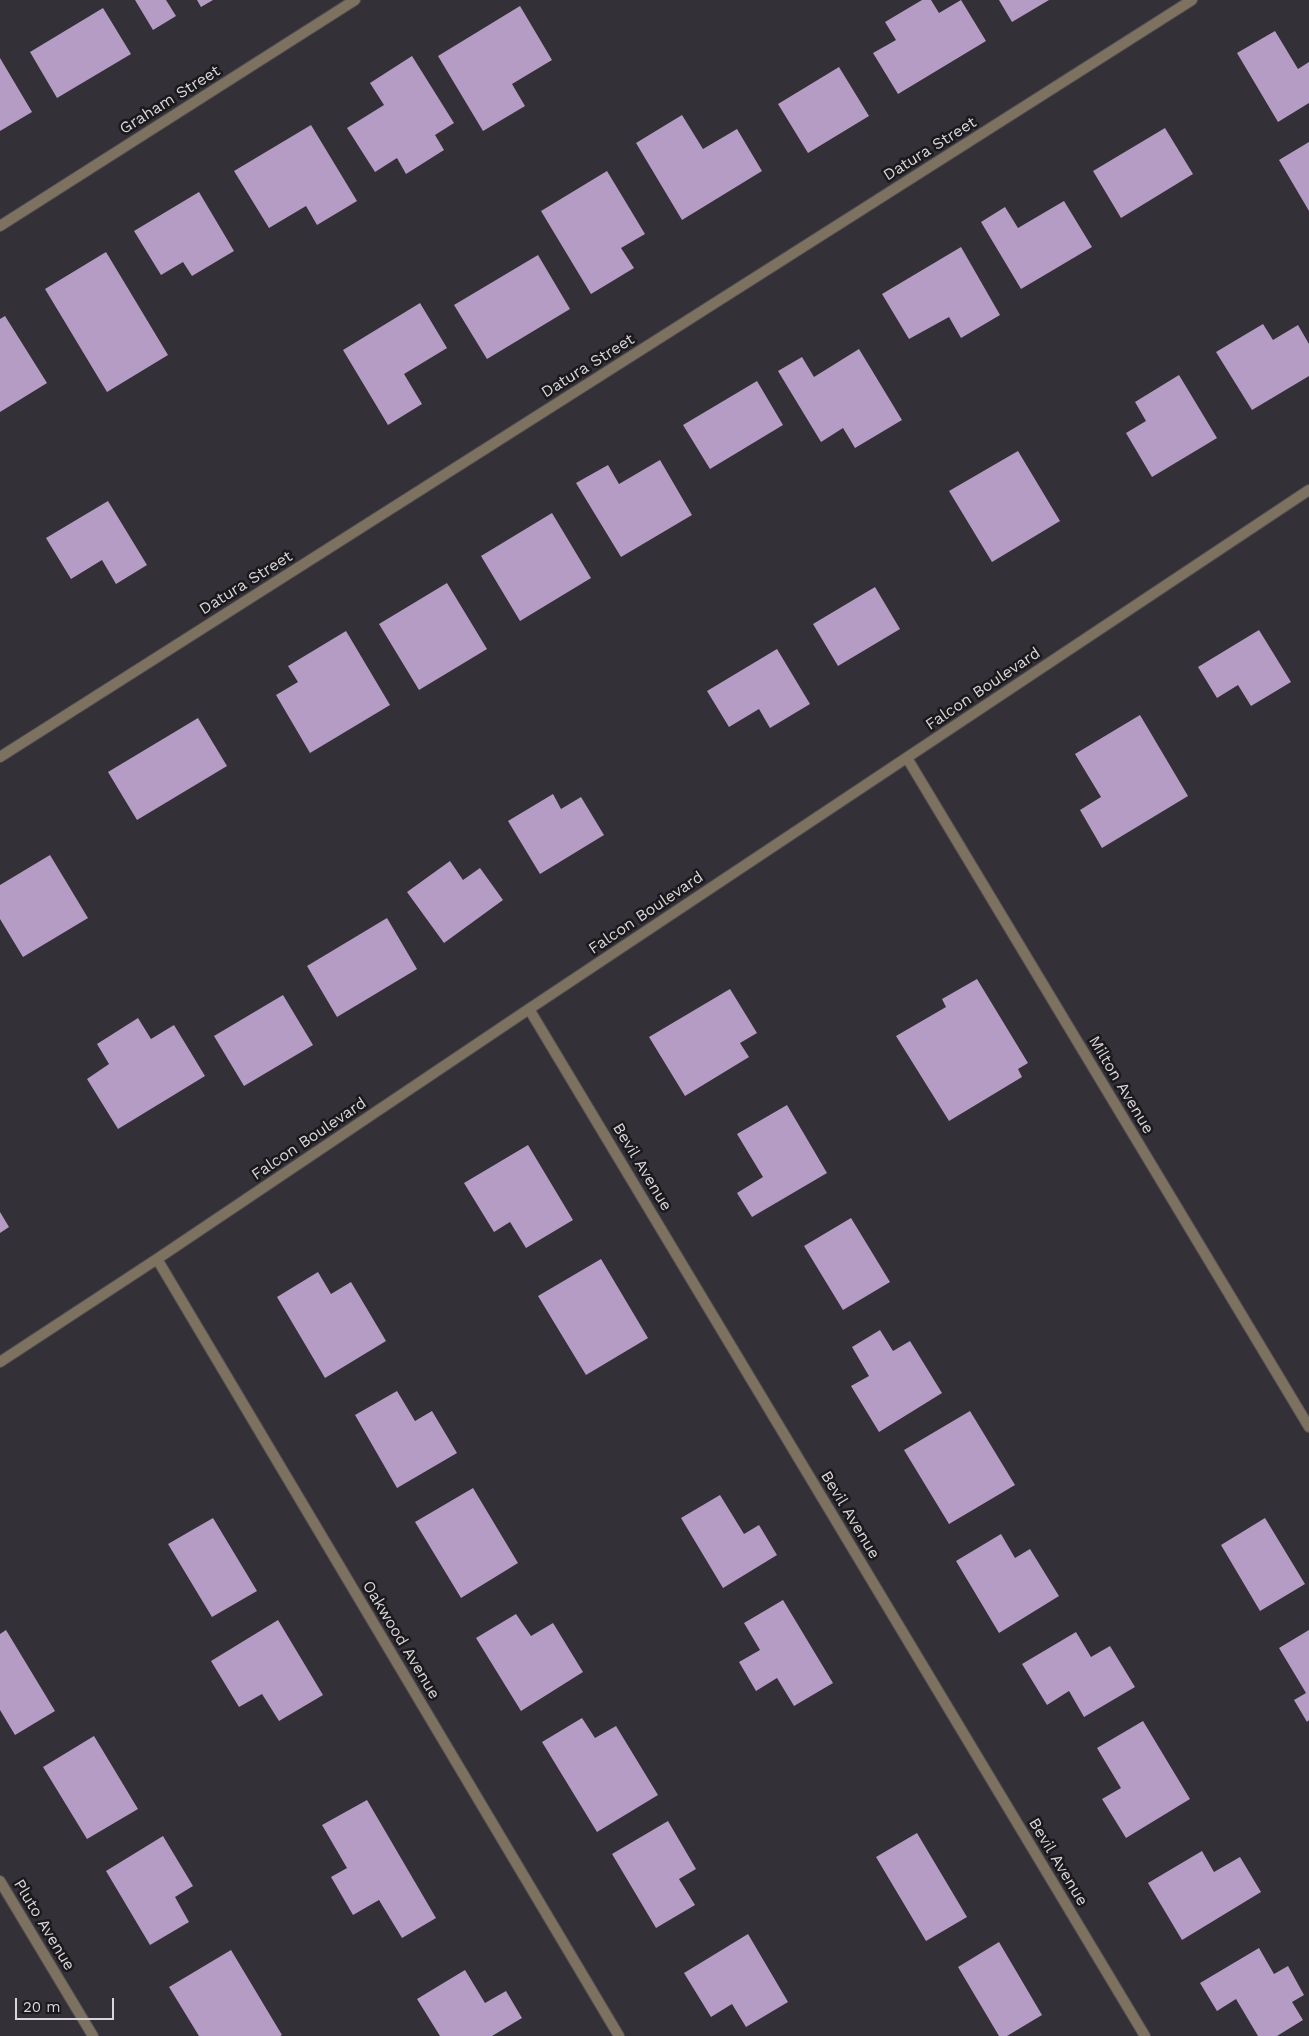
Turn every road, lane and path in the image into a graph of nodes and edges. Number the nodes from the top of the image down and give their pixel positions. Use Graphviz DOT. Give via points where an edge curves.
graph roads {
  1 [pos="355,0"];
  2 [pos="1192,0"];
  3 [pos="0,226"];
  4 [pos="1309,490"];
  5 [pos="0,757"];
  6 [pos="907,758"];
  7 [pos="529,1009"];
  8 [pos="157,1259"];
  9 [pos="0,1362"];
  10 [pos="1309,1427"];
  11 [pos="0,1881"];
  12 [pos="93,2036"];
  13 [pos="619,2036"];
  14 [pos="1145,2036"];
  1 -- 3 [label="street, Graham Street"];
  2 -- 5 [label="street, Datura Street"];
  4 -- 6 [label="street, Falcon Boulevard"];
  6 -- 7 [label="street, Falcon Boulevard"];
  6 -- 10 [label="street, Milton Avenue"];
  7 -- 8 [label="street, Falcon Boulevard"];
  7 -- 14 [label="street, Bevil Avenue"];
  8 -- 9 [label="street, Falcon Boulevard"];
  8 -- 13 [label="street, Oakwood Avenue"];
  11 -- 12 [label="street, Pluto Avenue"];
}
